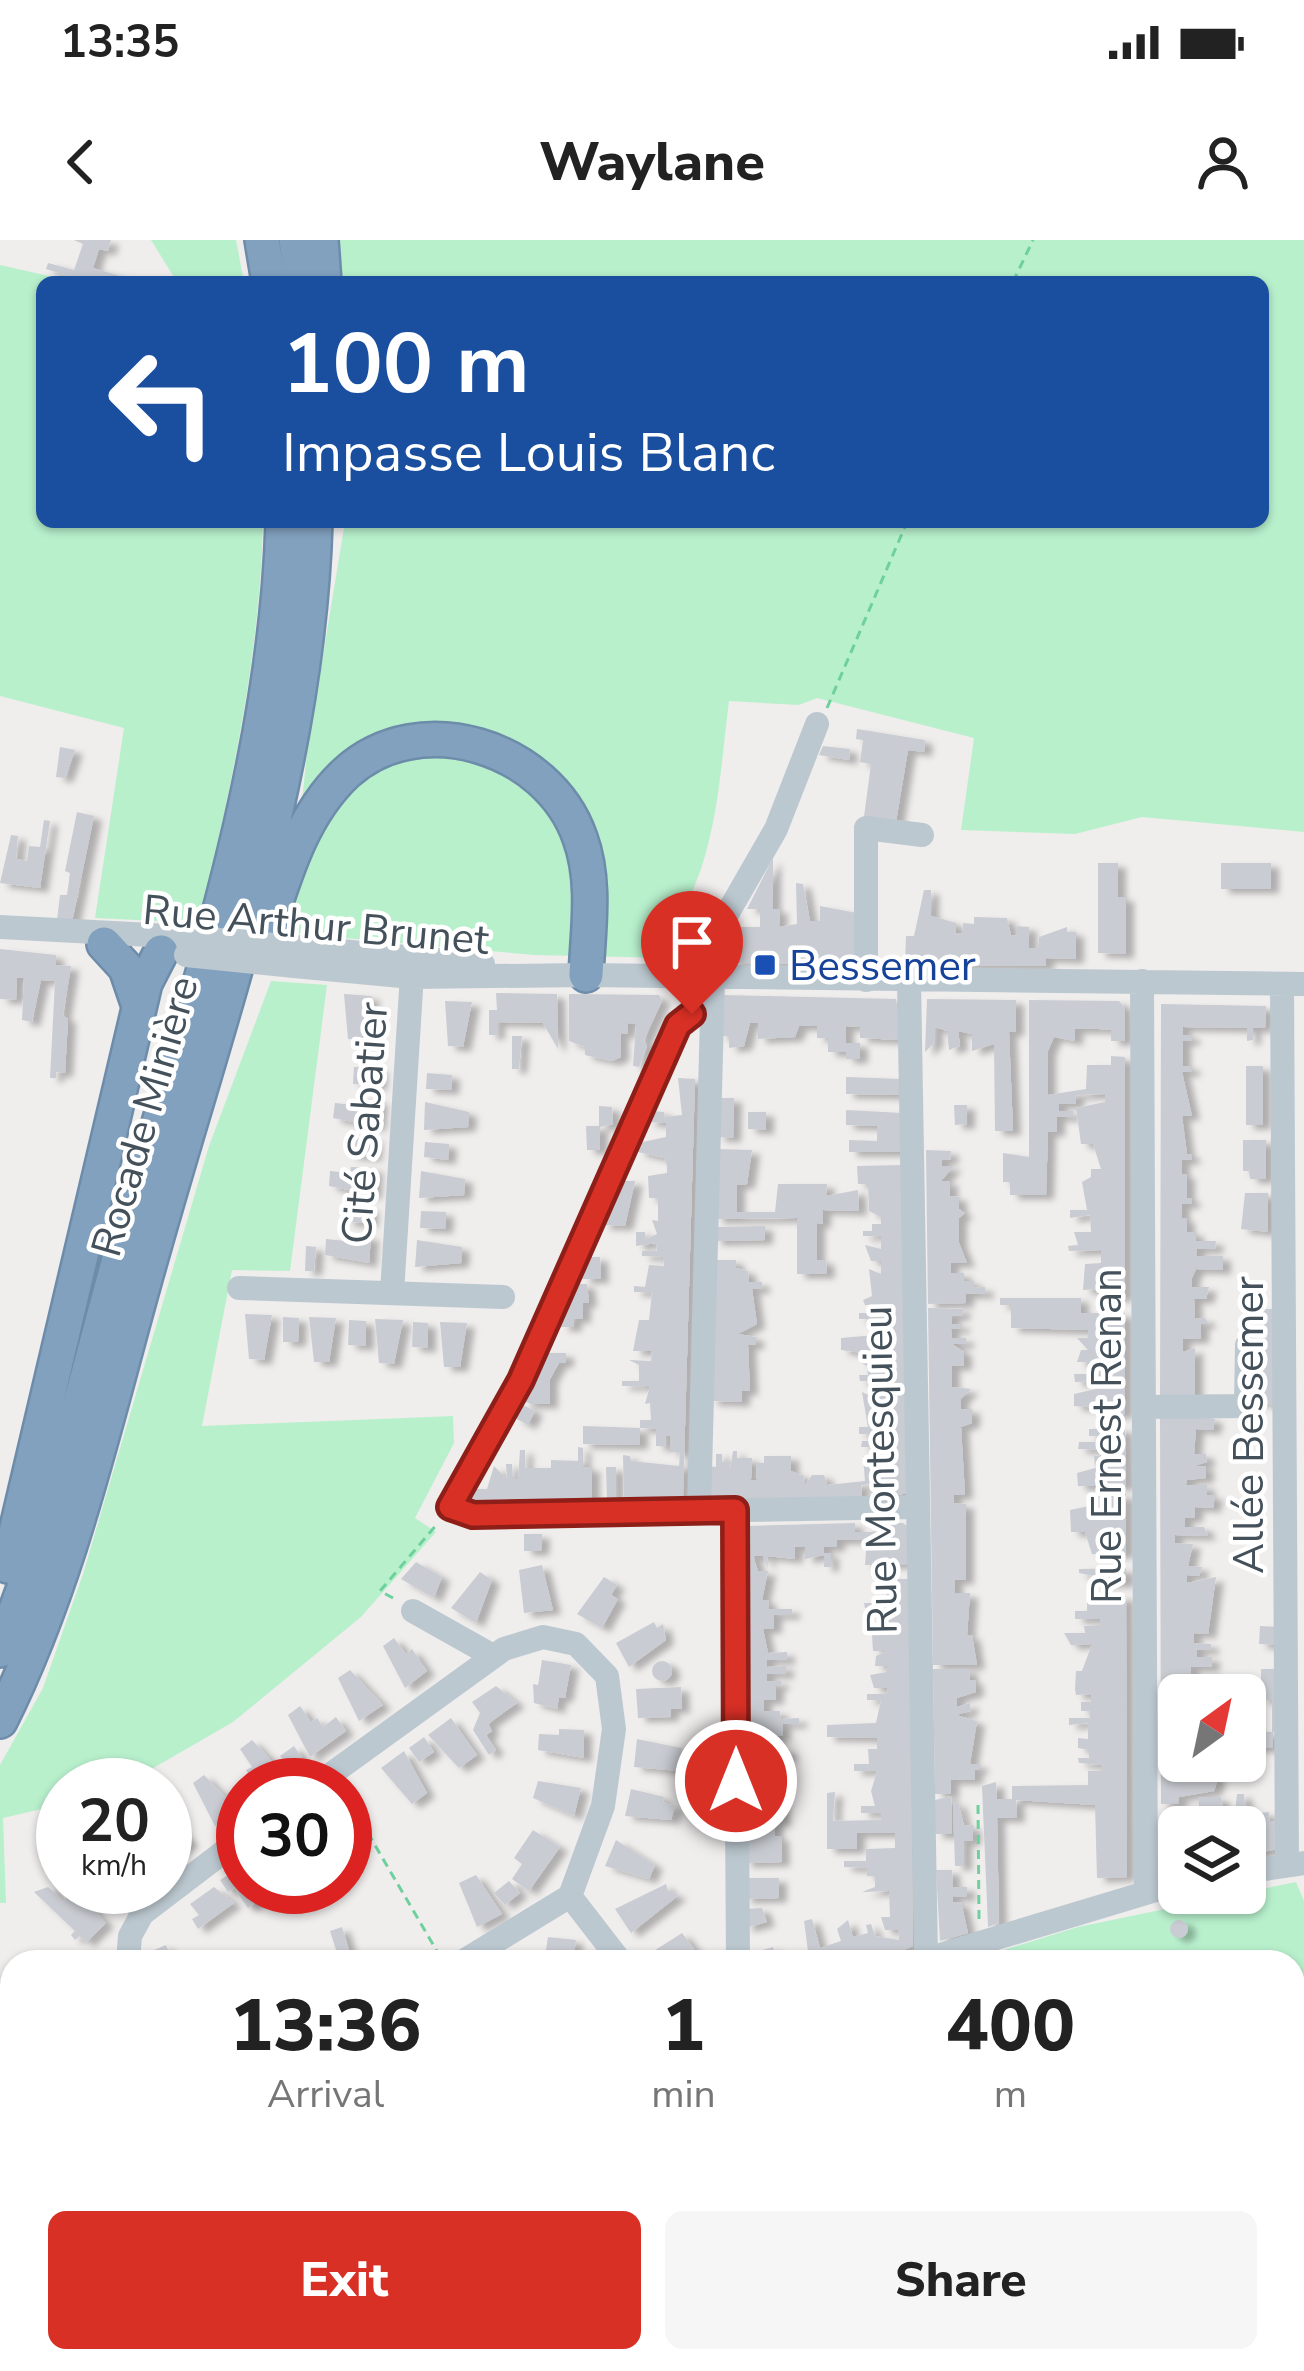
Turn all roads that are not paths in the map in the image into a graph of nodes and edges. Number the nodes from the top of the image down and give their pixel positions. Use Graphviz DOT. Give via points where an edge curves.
graph roads {
  1 [pos="262,240"];
  2 [pos="296,240"];
  3 [pos="321,240"];
  4 [pos="268,276"];
  5 [pos="301,276"];
  6 [pos="324,276"];
  7 [pos="283,528"];
  8 [pos="314,528"];
  9 [pos="817,724"];
  10 [pos="922,835"];
  11 [pos="0,927"];
  12 [pos="40,931"];
  13 [pos="104,944"];
  14 [pos="180,945"];
  15 [pos="412,968"];
  16 [pos="586,975"];
  17 [pos="705,977"];
  18 [pos="866,980"];
  19 [pos="909,980"];
  20 [pos="1142,982"];
  21 [pos="1293,984"];
  22 [pos="140,1006"];
  23 [pos="712,1012"];
  24 [pos="208,1057"];
  25 [pos="1295,1279"];
  26 [pos="239,1288"];
  27 [pos="392,1293"];
  28 [pos="503,1297"];
  29 [pos="1247,1346"];
  30 [pos="1145,1407"];
  31 [pos="918,1507"];
  32 [pos="699,1510"];
  33 [pos="735,1510"];
  34 [pos="1296,1550"];
  35 [pos="0,1597"];
  36 [pos="413,1611"];
  37 [pos="0,1650"];
  38 [pos="493,1656"];
  39 [pos="0,1721"];
  40 [pos="353,1758"];
  41 [pos="216,1858"];
  42 [pos="1296,1864"];
  43 [pos="1266,1869"];
  44 [pos="1158,1887"];
  45 [pos="1146,1890"];
  46 [pos="570,1896"];
  47 [pos="142,1915"];
  48 [pos="129,1950"];
  49 [pos="482,1950"];
  50 [pos="612,1950"];
  51 [pos="738,1950"];
  52 [pos="921,1950"];
  53 [pos="953,1950"];
  1 -- 4 [label="highway"];
  2 -- 5 [label="highway"];
  3 -- 6 [label="highway"];
  7 -- 37 [label="highway, Rocade Minière" via="273,661 247,803 49,1505"];
  8 -- 24 [label="highway, Rocade Minière" via="303,663 280,796"];
  9 -- 17 [label="street" via="768,845 706,950"];
  10 -- 18 [label="street" via="866,828"];
  11 -- 12 [label="street"];
  12 -- 13 [label="street, Rue Arthur Brunet"];
  12 -- 14 [label="street"];
  13 -- 14 [label="street, Rue Arthur Brunet"];
  13 -- 22 [label="highway" via="125,968"];
  14 -- 15 [label="street, Rue Arthur Brunet, bridge"];
  14 -- 22 [label="highway"];
  15 -- 16 [label="street, Rue Arthur Brunet"];
  15 -- 27 [label="street, Cité Sabatier"];
  16 -- 17 [label="street, Rue Arthur Brunet"];
  16 -- 24 [label="highway" via="589,878 566,810 535,777 494,752 450,739 407,740 358,764 318,807 231,1033"];
  17 -- 18 [label="street, Rue Arthur Brunet"];
  17 -- 23 [label="street"];
  18 -- 19 [label="street, Rue Arthur Brunet"];
  19 -- 20 [label="street, Rue Arthur Brunet"];
  19 -- 31 [label="street, Rue Montesquieu"];
  20 -- 21 [label="street, Rue Arthur Brunet"];
  20 -- 30 [label="street, Rue Ernest Renan"];
  21 -- 25 [label="street, Allée Bessemer"];
  22 -- 35 [label="highway"];
  23 -- 32 [label="street"];
  23 -- 32 [label="street" via="678,1025 521,1380 450,1507 473,1515"];
  24 -- 39 [label="highway, Rocade Minière" via="60,1573"];
  25 -- 34 [label="street, Allée Bessemer"];
  26 -- 27 [label="street, Cité Sabatier"];
  27 -- 28 [label="street, Cité Sabatier"];
  29 -- 30 [label="street" via="1246,1406"];
  30 -- 45 [label="street, Rue Ernest Renan"];
  31 -- 33 [label="street"];
  31 -- 52 [label="street, Rue Montesquieu"];
  32 -- 33 [label="street"];
  33 -- 51 [label="street"];
  34 -- 42 [label="street, Allée Bessemer"];
  36 -- 38 [label="street"];
  38 -- 40 [label="street"];
  38 -- 46 [label="street" via="532,1638 566,1639 608,1676 610,1778"];
  41 -- 47 [label="street"];
  42 -- 43 [label="street"];
  44 -- 45 [label="street"];
  45 -- 53 [label="street"];
  46 -- 49 [label="street"];
  46 -- 50 [label="street"];
  47 -- 48 [label="street"];
}
